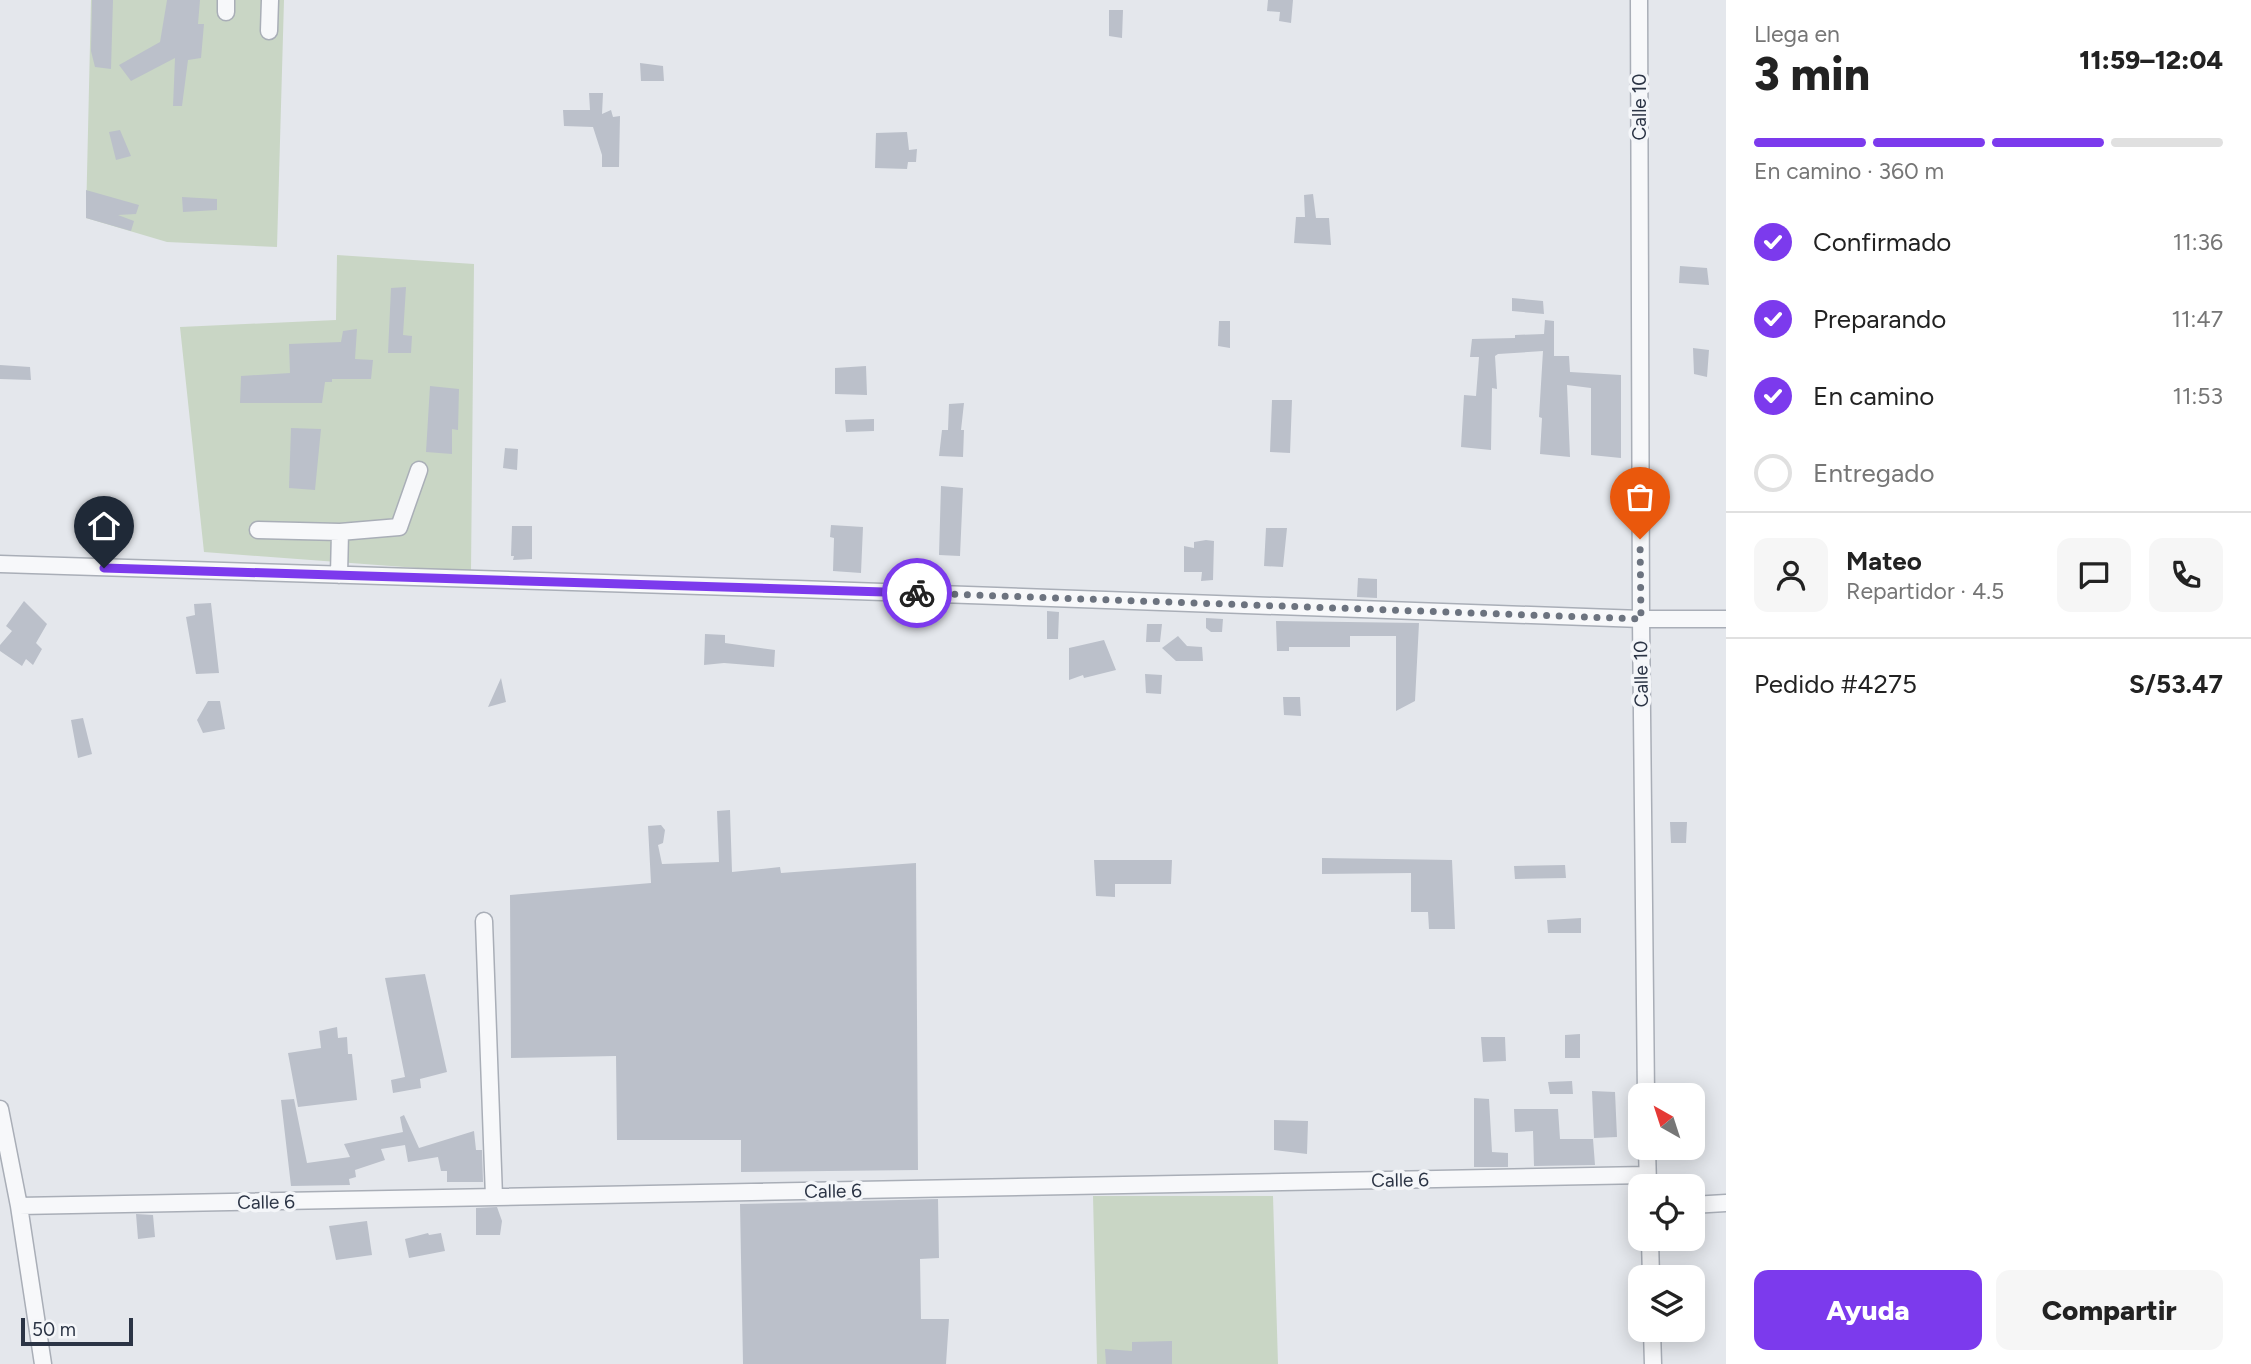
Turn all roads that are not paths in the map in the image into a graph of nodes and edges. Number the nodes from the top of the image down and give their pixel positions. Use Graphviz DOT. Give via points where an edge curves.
graph roads {
  1 [pos="270,0"];
  2 [pos="1639,0"];
  3 [pos="269,31"];
  4 [pos="419,470"];
  5 [pos="258,530"];
  6 [pos="340,532"];
  7 [pos="0,564"];
  8 [pos="339,575"];
  9 [pos="1641,619"];
  10 [pos="1726,619"];
  11 [pos="484,920"];
  12 [pos="1646,1083"];
  13 [pos="0,1109"];
  14 [pos="1628,1181"];
  15 [pos="495,1197"];
  16 [pos="1726,1203"];
  17 [pos="1705,1204"];
  18 [pos="19,1206"];
  19 [pos="1652,1342"];
  20 [pos="43,1364"];
  21 [pos="1653,1364"];
  1 -- 3 [label="street"];
  2 -- 9 [label="street, Calle 10"];
  4 -- 6 [label="street" via="399,527"];
  5 -- 6 [label="street"];
  6 -- 8 [label="street"];
  7 -- 8 [label="street"];
  8 -- 9 [label="street"];
  9 -- 10 [label="street"];
  9 -- 12 [label="street, Calle 10"];
  11 -- 15 [label="street"];
  13 -- 18 [label="street"];
  14 -- 15 [label="street, Calle 6"];
  15 -- 18 [label="street, Calle 6"];
  16 -- 17 [label="street"];
  18 -- 20 [label="street"];
  19 -- 21 [label="street"];
}
